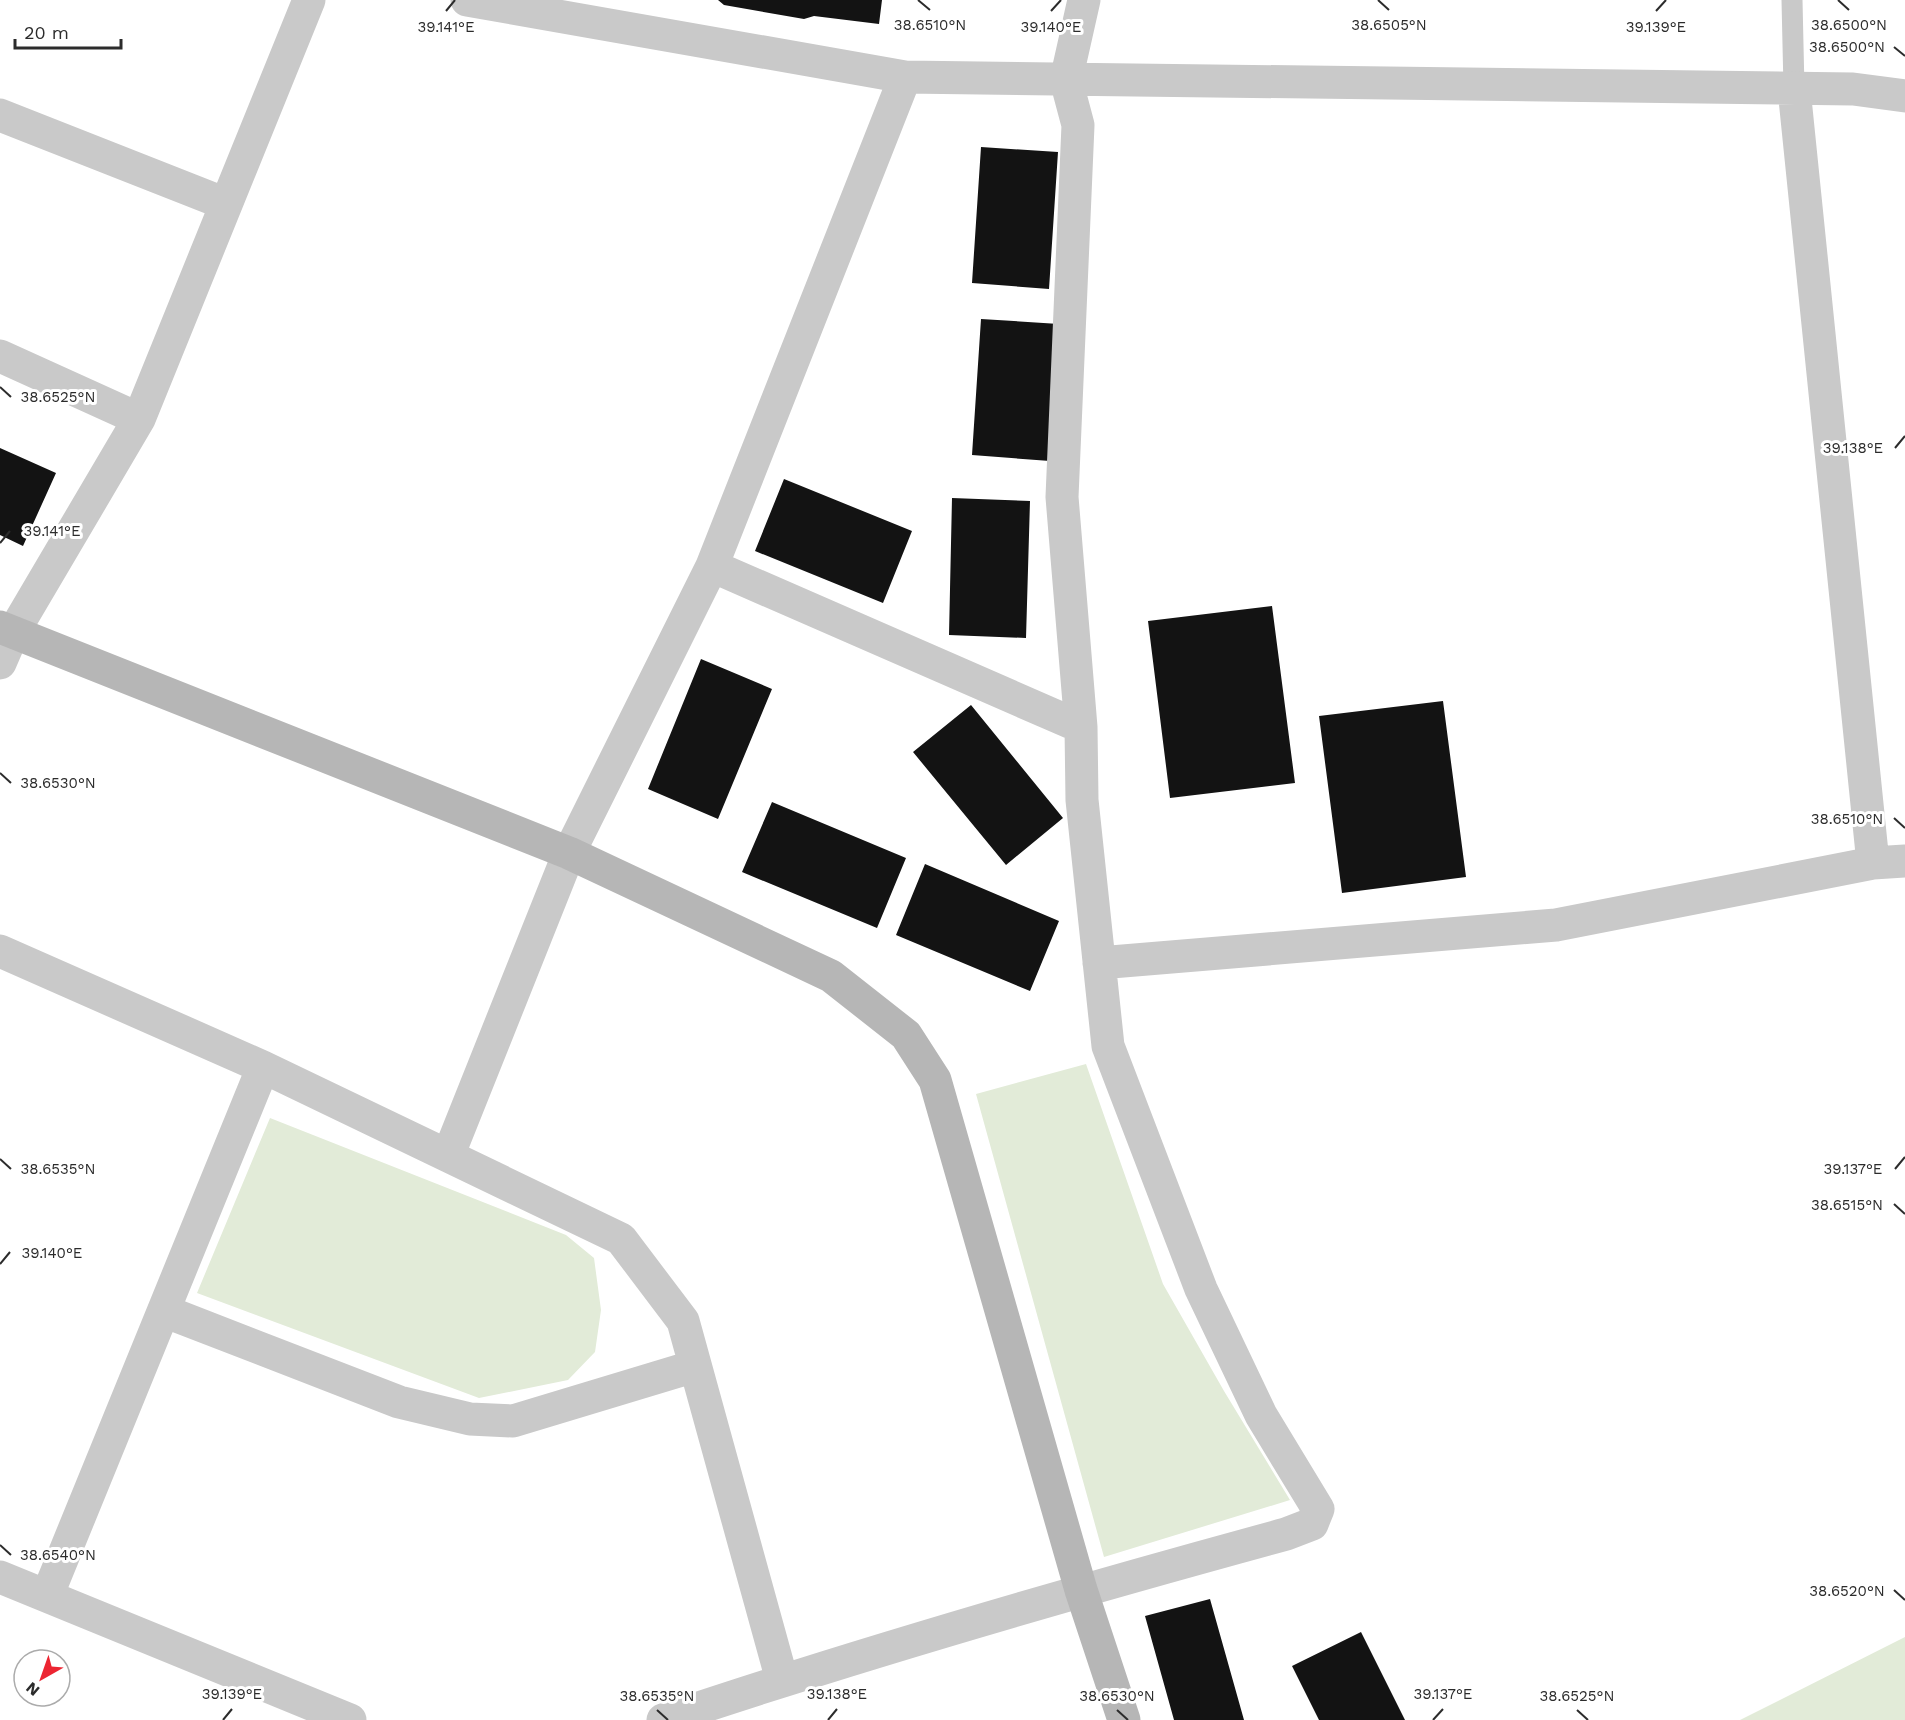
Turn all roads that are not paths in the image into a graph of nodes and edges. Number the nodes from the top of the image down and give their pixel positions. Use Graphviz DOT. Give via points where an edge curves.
graph roads {
  1 [pos="309,0"];
  2 [pos="467,0"];
  3 [pos="1084,0"];
  4 [pos="1792,0"];
  5 [pos="502,3"];
  6 [pos="905,77"];
  7 [pos="1066,80"];
  8 [pos="1794,89"];
  9 [pos="1905,96"];
  10 [pos="0,115"];
  11 [pos="226,204"];
  12 [pos="0,356"];
  13 [pos="139,419"];
  14 [pos="712,566"];
  15 [pos="7,630"];
  16 [pos="0,663"];
  17 [pos="1081,728"];
  18 [pos="569,853"];
  19 [pos="1905,861"];
  20 [pos="1873,863"];
  21 [pos="0,951"];
  22 [pos="1099,963"];
  23 [pos="263,1067"];
  24 [pos="448,1156"];
  25 [pos="164,1311"];
  26 [pos="695,1366"];
  27 [pos="0,1577"];
  28 [pos="1081,1590"];
  29 [pos="47,1596"];
  30 [pos="782,1680"];
  31 [pos="350,1720"];
  32 [pos="663,1720"];
  33 [pos="1124,1720"];
  1 -- 11 [label="street"];
  2 -- 5 [label="street"];
  3 -- 7 [label="street"];
  4 -- 8 [label="lane"];
  5 -- 6 [label="street"];
  6 -- 7 [label="street"];
  6 -- 14 [label="street"];
  7 -- 8 [label="street"];
  7 -- 17 [label="street" via="1078,125 1062,497"];
  8 -- 9 [label="street" via="1853,89"];
  8 -- 20 [label="street"];
  10 -- 11 [label="street"];
  11 -- 13 [label="street"];
  12 -- 13 [label="street"];
  13 -- 15 [label="street"];
  14 -- 17 [label="street"];
  14 -- 18 [label="street"];
  15 -- 16 [label="street"];
  15 -- 18 [label="street"];
  17 -- 22 [label="street" via="1082,800"];
  18 -- 24 [label="street"];
  18 -- 28 [label="street" via="831,976 906,1035 935,1080"];
  19 -- 20 [label="street"];
  20 -- 22 [label="street" via="1556,925"];
  21 -- 23 [label="street"];
  22 -- 28 [label="street" via="1108,1046 1201,1289 1261,1416 1318,1509 1312,1524 1286,1534"];
  23 -- 24 [label="street"];
  23 -- 25 [label="street"];
  24 -- 26 [label="street" via="621,1239 683,1322"];
  25 -- 26 [label="street" via="399,1402 470,1419 513,1421"];
  25 -- 29 [label="street"];
  26 -- 30 [label="street"];
  27 -- 29 [label="street"];
  28 -- 30 [label="street"];
  28 -- 33 [label="street"];
  29 -- 31 [label="street"];
  30 -- 32 [label="street"];
}
